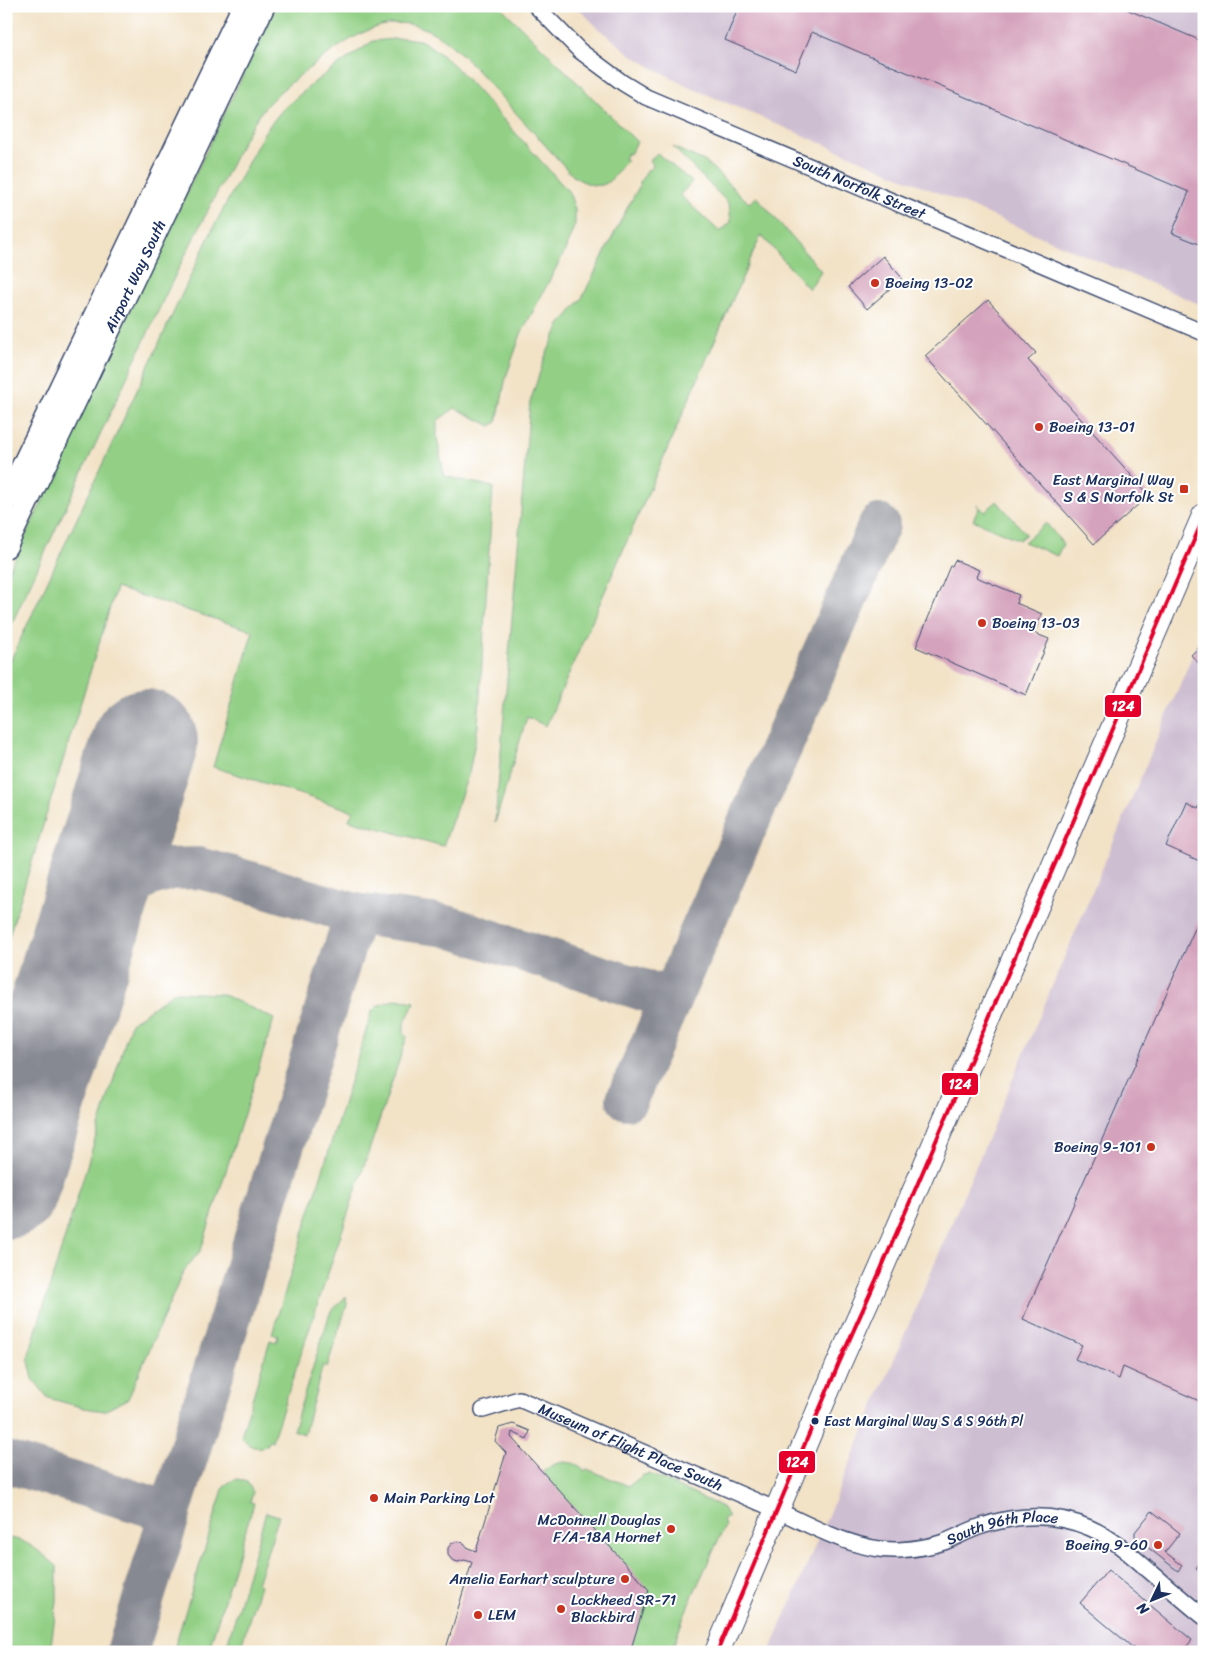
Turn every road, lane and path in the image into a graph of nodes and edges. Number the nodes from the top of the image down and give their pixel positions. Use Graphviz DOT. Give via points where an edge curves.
graph roads {
  1 [pos="243,6"];
  2 [pos="264,6"];
  3 [pos="536,6"];
  4 [pos="1204,333"];
  5 [pos="6,500"];
  6 [pos="1204,516"];
  7 [pos="6,547"];
  8 [pos="483,1410"];
  9 [pos="777,1510"];
  10 [pos="1204,1617"];
  11 [pos="717,1652"];
  1 -- 5 [label="main road, Airport Way South"];
  2 -- 7 [label="main road, Airport Way South"];
  3 -- 4 [label="street, South Norfolk Street" via="580,51 646,97"];
  6 -- 9 [label="main road"];
  8 -- 9 [label="street, Museum of Flight Place South" via="519,1399"];
  9 -- 10 [label="street, South 96th Place" via="854,1543 897,1550 942,1542 1010,1518 1062,1519 1091,1528 1111,1540"];
  9 -- 11 [label="main road"];
}
